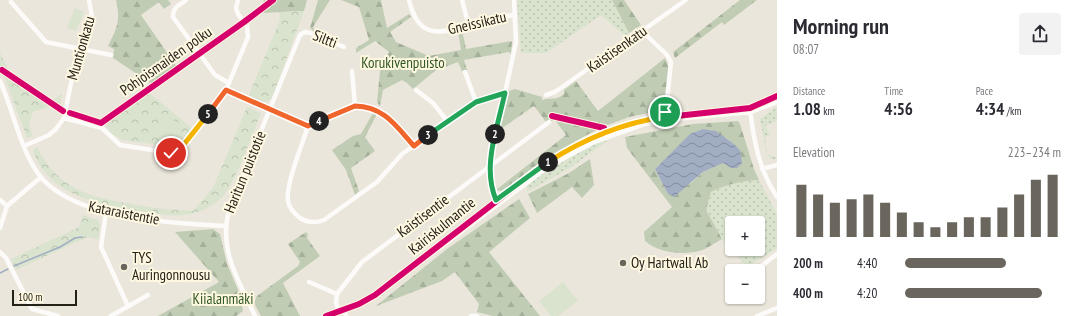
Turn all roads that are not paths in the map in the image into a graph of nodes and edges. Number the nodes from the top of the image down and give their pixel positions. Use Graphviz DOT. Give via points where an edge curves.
graph roads {
  1 [pos="89,0"];
  2 [pos="186,0"];
  3 [pos="238,0"];
  4 [pos="409,0"];
  5 [pos="462,0"];
  6 [pos="514,0"];
  7 [pos="686,0"];
  8 [pos="12,2"];
  9 [pos="515,14"];
  10 [pos="468,23"];
  11 [pos="642,31"];
  12 [pos="305,32"];
  13 [pos="344,47"];
  14 [pos="78,48"];
  15 [pos="111,54"];
  16 [pos="352,71"];
  17 [pos="465,72"];
  18 [pos="0,81"];
  19 [pos="227,87"];
  20 [pos="416,90"];
  21 [pos="546,95"];
  22 [pos="777,96"];
  23 [pos="476,102"];
  24 [pos="777,102"];
  25 [pos="270,109"];
  26 [pos="750,110"];
  27 [pos="385,115"];
  28 [pos="64,118"];
  29 [pos="665,119"];
  30 [pos="448,122"];
  31 [pos="549,122"];
  32 [pos="308,126"];
  33 [pos="496,133"];
  34 [pos="24,146"];
  35 [pos="414,146"];
  36 [pos="777,164"];
  37 [pos="490,166"];
  38 [pos="762,169"];
  39 [pos="41,177"];
  40 [pos="777,197"];
  41 [pos="0,200"];
  42 [pos="497,201"];
  43 [pos="7,206"];
  44 [pos="106,212"];
  45 [pos="225,226"];
  46 [pos="0,228"];
  47 [pos="0,252"];
  48 [pos="777,254"];
  49 [pos="764,264"];
  50 [pos="308,282"];
  51 [pos="337,294"];
  52 [pos="148,295"];
  53 [pos="128,306"];
  54 [pos="777,308"];
  55 [pos="341,310"];
  56 [pos="43,315"];
  57 [pos="58,316"];
  58 [pos="111,316"];
  59 [pos="255,316"];
  60 [pos="326,316"];
  61 [pos="346,316"];
  62 [pos="471,316"];
  63 [pos="478,316"];
  64 [pos="757,316"];
  1 -- 14 [label="street, Muntionkatu" via="92,10 90,25"];
  2 -- 19 [label="street" via="175,7 173,16"];
  3 -- 19 [label="street" via="236,8 247,26 248,37"];
  4 -- 10 [label="street, Gneissikatu" via="419,25 426,29 445,31"];
  5 -- 10 [label="street"];
  6 -- 9 [label="street"];
  7 -- 11 [label="street, Kaistisenkatu"];
  8 -- 14 [label="street" via="43,40"];
  9 -- 10 [label="street, Gneissikatu"];
  9 -- 23 [label="street" via="515,49 505,93"];
  11 -- 21 [label="street, Kaistisenkatu" via="555,92"];
  11 -- 29 [label="street" via="671,62"];
  12 -- 13 [label="street, Siltti"];
  12 -- 25 [label="street, Haritun puistotie" via="298,39"];
  14 -- 15 [label="street"];
  14 -- 28 [label="street, Muntionkatu"];
  16 -- 32 [label="street" via="355,106"];
  17 -- 23 [label="street"];
  18 -- 34 [label="street, Kataraistentie"];
  19 -- 25 [label="street"];
  19 -- 28 [label="street" via="181,148 171,153 120,144 102,128"];
  20 -- 30 [label="street" via="433,103"];
  22 -- 26 [label="street, Kairiskulmantie"];
  23 -- 30 [label="street"];
  24 -- 26 [label="street, Kairiskulmantie"];
  25 -- 32 [label="street"];
  25 -- 45 [label="street, Haritun puistotie" via="235,194"];
  26 -- 29 [label="street, Kairiskulmantie"];
  26 -- 38 [label="street"];
  27 -- 35 [label="street"];
  28 -- 34 [label="street, Muntionkatu" via="50,135"];
  29 -- 42 [label="street, Kairiskulmantie" via="592,143 548,167"];
  30 -- 35 [label="street"];
  31 -- 37 [label="street, Kaistisentie"];
  32 -- 35 [label="street" via="290,182 288,198 294,213 310,222 324,220 377,182 399,157"];
  33 -- 37 [label="street"];
  34 -- 39 [label="street, Kataraistentie"];
  36 -- 38 [label="street"];
  37 -- 42 [label="street" via="492,188"];
  37 -- 51 [label="street, Kaistisentie" via="362,262"];
  38 -- 40 [label="street"];
  39 -- 43 [label="street"];
  39 -- 44 [label="street, Kataraistentie" via="74,201"];
  41 -- 43 [label="street"];
  42 -- 55 [label="street, Kairiskulmantie" via="446,244 375,295"];
  43 -- 46 [label="street"];
  44 -- 45 [label="street, Kataraistentie" via="188,224"];
  44 -- 53 [label="street" via="101,247"];
  45 -- 59 [label="street, Haritun puistotie" via="230,263"];
  47 -- 56 [label="street" via="6,258 30,306"];
  48 -- 49 [label="street"];
  50 -- 51 [label="street"];
  51 -- 55 [label="street" via="336,302"];
  52 -- 53 [label="street"];
  53 -- 58 [label="street"];
  54 -- 64 [label="street"];
  55 -- 60 [label="street, Kairiskulmantie"];
  55 -- 61 [label="street"];
  56 -- 57 [label="street"];
  62 -- 63 [label="street"];
}
